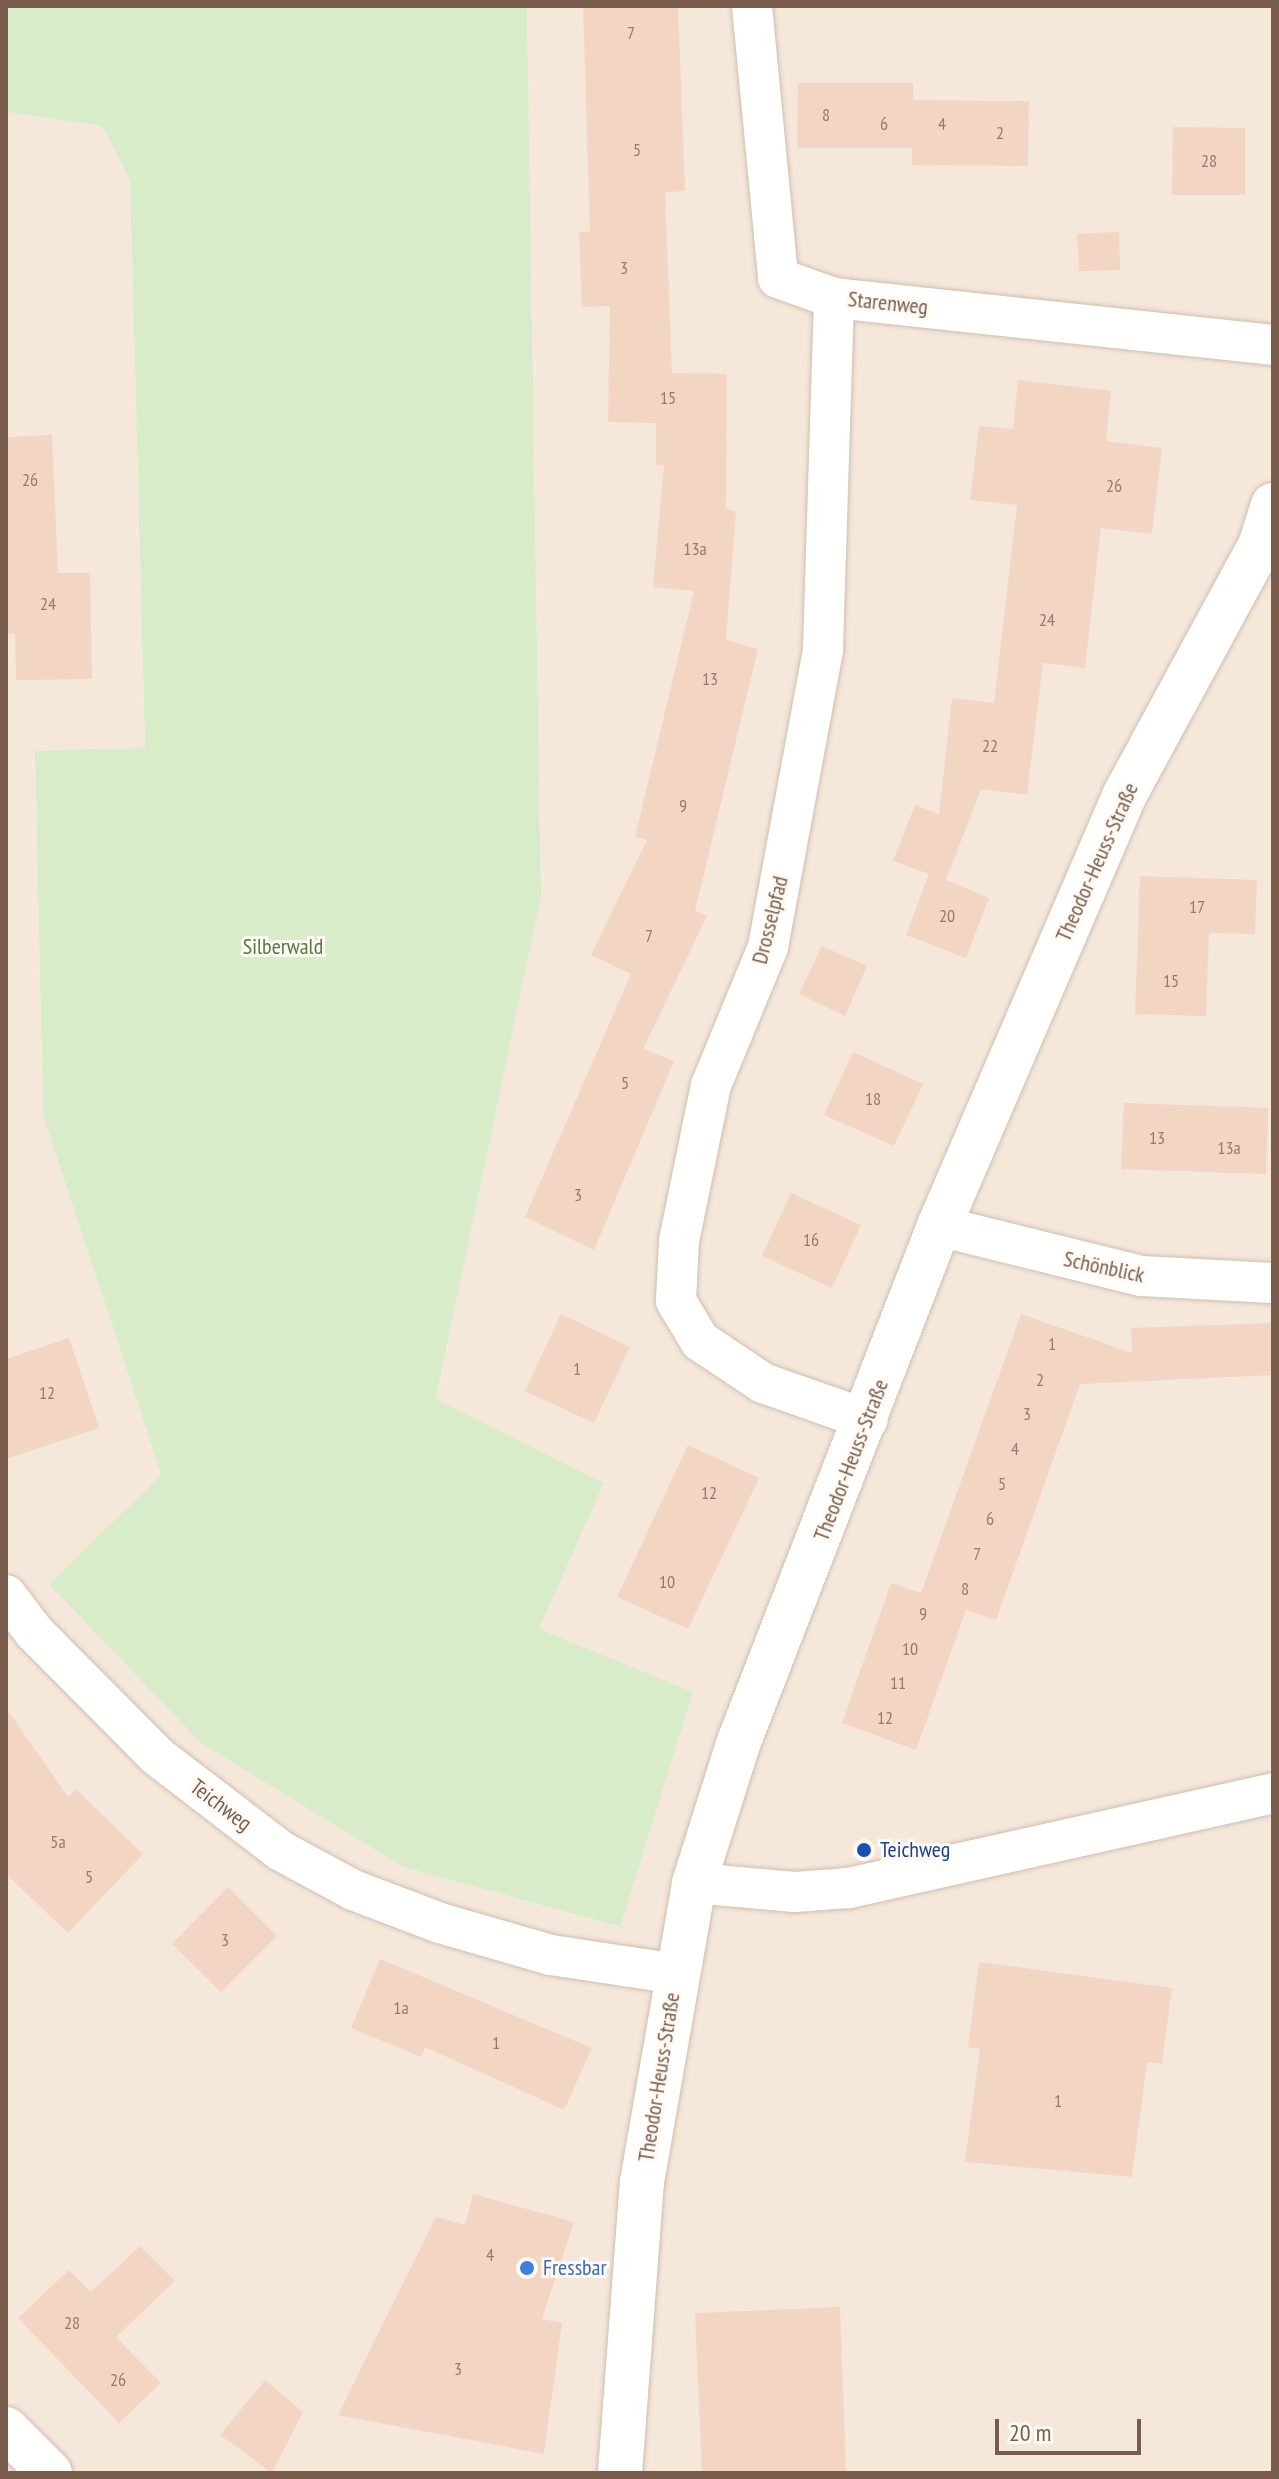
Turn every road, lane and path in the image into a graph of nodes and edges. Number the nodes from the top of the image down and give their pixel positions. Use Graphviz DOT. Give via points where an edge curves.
graph roads {
  1 [pos="752,6"];
  2 [pos="834,298"];
  3 [pos="1273,345"];
  4 [pos="1273,505"];
  5 [pos="939,1226"];
  6 [pos="1273,1283"];
  7 [pos="868,1420"];
  8 [pos="6,1595"];
  9 [pos="1273,1793"];
  10 [pos="694,1883"];
  11 [pos="676,1974"];
  12 [pos="6,2429"];
  13 [pos="50,2473"];
  14 [pos="620,2473"];
  1 -- 2 [label="street, Starenweg" via="778,278"];
  2 -- 3 [label="street, Starenweg"];
  2 -- 7 [label="street, Drosselpfad" via="823,650 768,947 711,1085 679,1241 676,1301 700,1341 763,1383"];
  4 -- 5 [label="street, Theodor-Heuss-Straße" via="1260,546 1124,796"];
  5 -- 6 [label="street, Schönblick" via="1141,1276"];
  5 -- 7 [label="street, Theodor-Heuss-Straße"];
  7 -- 10 [label="street, Theodor-Heuss-Straße" via="738,1744"];
  8 -- 11 [label="street, Teichweg" via="34,1632 157,1756 281,1851 353,1890 440,1923 551,1955"];
  9 -- 10 [label="street" via="849,1888 795,1892"];
  10 -- 11 [label="street, Theodor-Heuss-Straße"];
  11 -- 14 [label="street, Theodor-Heuss-Straße" via="642,2182"];
  12 -- 13 [label="street"];
}
